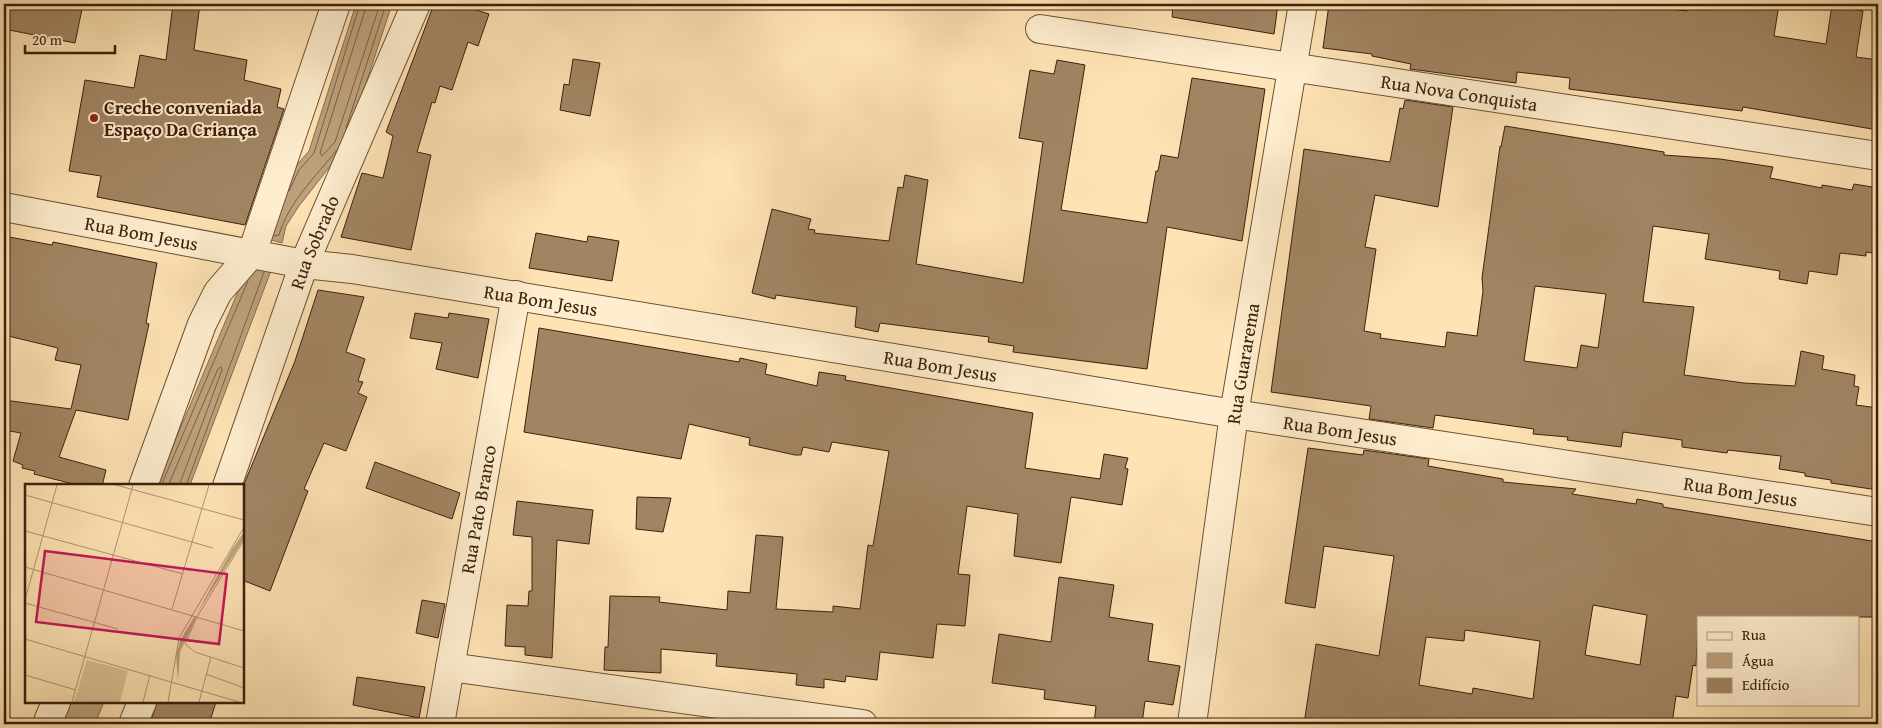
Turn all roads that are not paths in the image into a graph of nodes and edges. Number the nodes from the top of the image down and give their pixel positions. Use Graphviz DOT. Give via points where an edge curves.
graph roads {
  1 [pos="336,4"];
  2 [pos="416,4"];
  3 [pos="1303,4"];
  4 [pos="1040,29"];
  5 [pos="1294,68"];
  6 [pos="1878,156"];
  7 [pos="4,207"];
  8 [pos="252,253"];
  9 [pos="304,264"];
  10 [pos="516,296"];
  11 [pos="1234,414"];
  12 [pos="144,484"];
  13 [pos="228,484"];
  14 [pos="1878,512"];
  15 [pos="450,667"];
  16 [pos="56,703"];
  17 [pos="142,703"];
  18 [pos="47,724"];
  19 [pos="134,724"];
  20 [pos="440,724"];
  21 [pos="863,724"];
  22 [pos="1192,724"];
  1 -- 8 [label="street"];
  2 -- 9 [label="street, Rua Sobrado"];
  3 -- 5 [label="street, Rua Guararema"];
  4 -- 5 [label="street, Rua Nova Conquista"];
  5 -- 6 [label="street, Rua Nova Conquista"];
  5 -- 11 [label="street, Rua Guararema"];
  7 -- 8 [label="street, Rua Bom Jesus"];
  8 -- 9 [label="street, Rua Bom Jesus"];
  8 -- 12 [label="street" via="218,292 202,324"];
  9 -- 10 [label="street, Rua Bom Jesus"];
  9 -- 13 [label="street, Rua Sobrado"];
  10 -- 11 [label="street, Rua Bom Jesus"];
  10 -- 15 [label="street, Rua Pato Branco"];
  11 -- 14 [label="street, Rua Bom Jesus"];
  11 -- 22 [label="street, Rua Guararema"];
  15 -- 20 [label="street, Rua Pato Branco"];
  15 -- 21 [label="street"];
  16 -- 18 [label="street"];
  17 -- 19 [label="street"];
}
